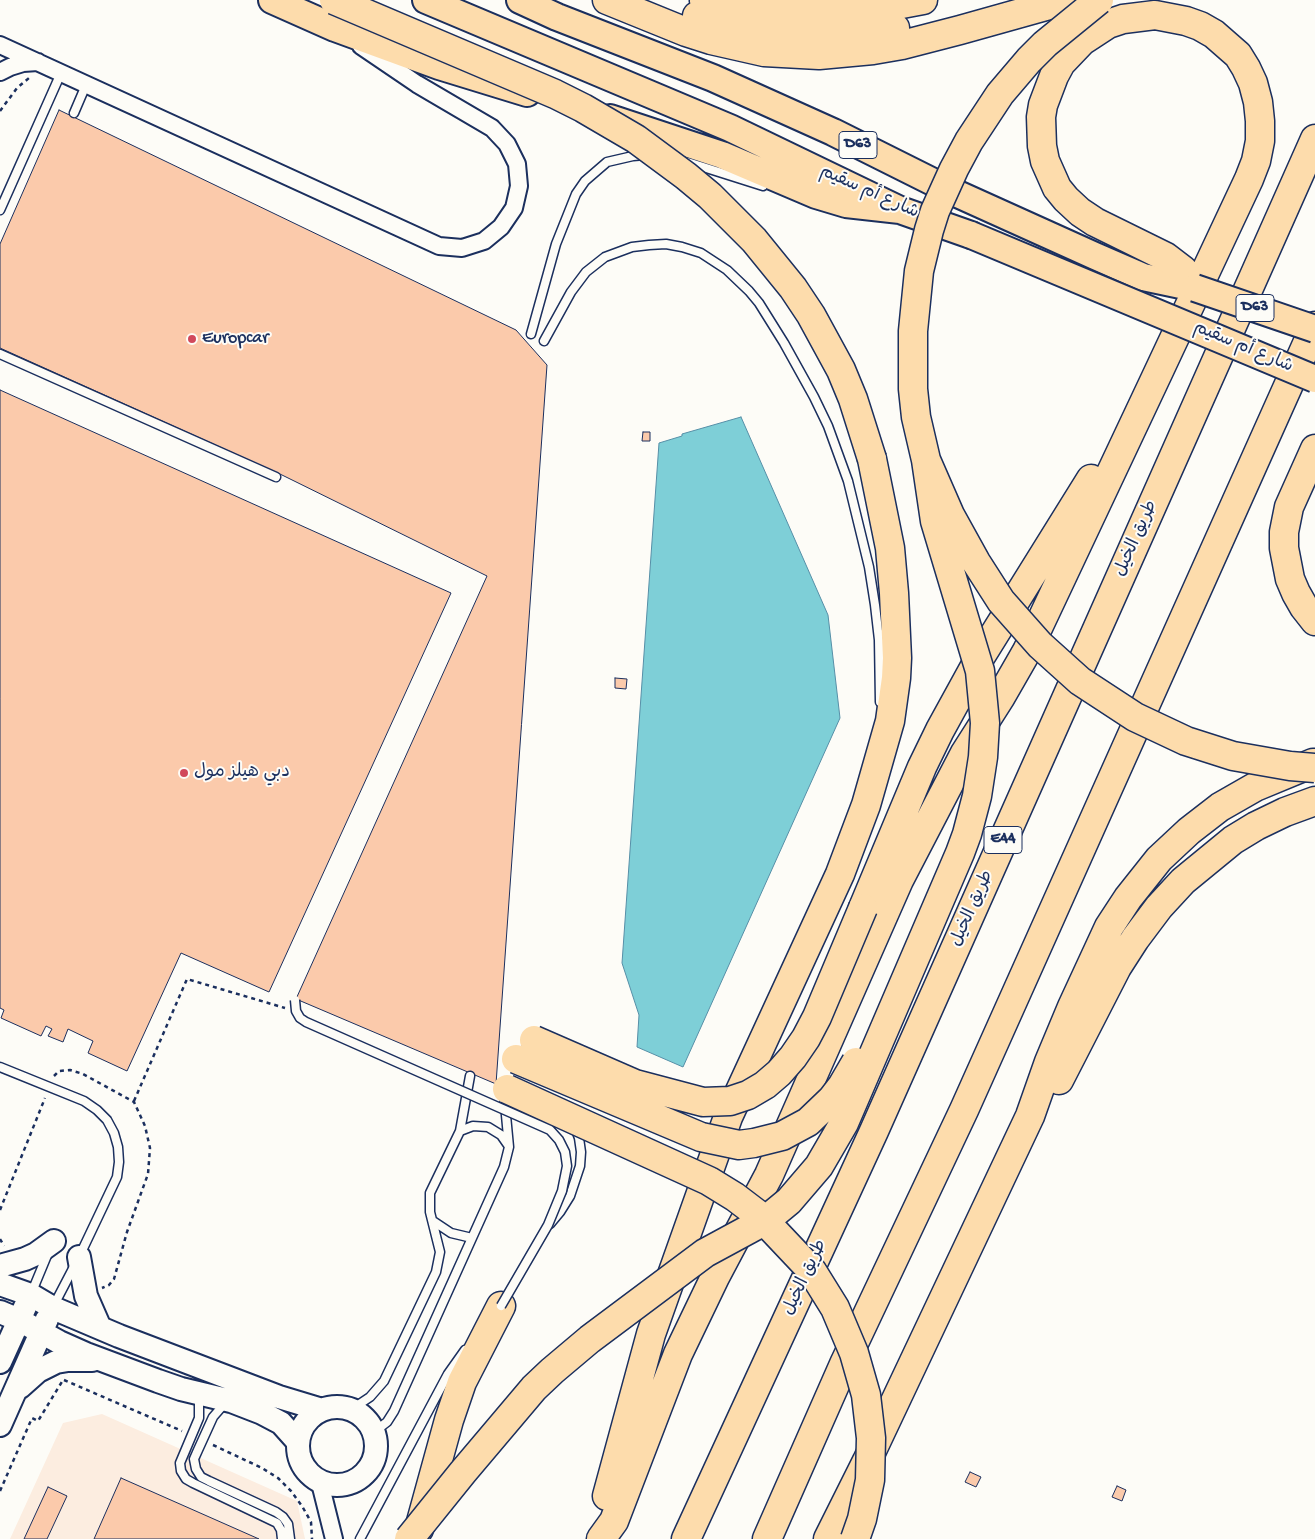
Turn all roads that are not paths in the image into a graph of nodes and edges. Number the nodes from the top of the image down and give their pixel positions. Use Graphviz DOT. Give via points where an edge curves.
graph roads {
  1 [pos="272,0"];
  2 [pos="334,0"];
  3 [pos="426,0"];
  4 [pos="520,0"];
  5 [pos="607,0"];
  6 [pos="650,0"];
  7 [pos="698,0"];
  8 [pos="923,0"];
  9 [pos="1099,0"];
  10 [pos="1063,1"];
  11 [pos="335,28"];
  12 [pos="0,45"];
  13 [pos="49,67"];
  14 [pos="0,72"];
  15 [pos="86,85"];
  16 [pos="74,113"];
  17 [pos="1315,139"];
  18 [pos="770,188"];
  19 [pos="787,192"];
  20 [pos="816,195"];
  21 [pos="0,210"];
  22 [pos="900,210"];
  23 [pos="1195,288"];
  24 [pos="1315,327"];
  25 [pos="531,334"];
  26 [pos="544,341"];
  27 [pos="0,354"];
  28 [pos="1158,373"];
  29 [pos="1315,378"];
  30 [pos="1315,449"];
  31 [pos="926,460"];
  32 [pos="276,476"];
  33 [pos="1315,621"];
  34 [pos="880,709"];
  35 [pos="881,718"];
  36 [pos="881,754"];
  37 [pos="1315,762"];
  38 [pos="1315,768"];
  39 [pos="1315,801"];
  40 [pos="909,970"];
  41 [pos="295,1000"];
  42 [pos="0,1067"];
  43 [pos="470,1076"];
  44 [pos="512,1089"];
  45 [pos="1030,1116"];
  46 [pos="460,1131"];
  47 [pos="509,1147"];
  48 [pos="433,1221"];
  49 [pos="548,1226"];
  50 [pos="56,1236"];
  51 [pos="472,1238"];
  52 [pos="79,1258"];
  53 [pos="0,1266"];
  54 [pos="0,1284"];
  55 [pos="31,1295"];
  56 [pos="501,1306"];
  57 [pos="53,1308"];
  58 [pos="10,1316"];
  59 [pos="100,1328"];
  60 [pos="41,1333"];
  61 [pos="102,1360"];
  62 [pos="0,1362"];
  63 [pos="15,1391"];
  64 [pos="200,1393"];
  65 [pos="232,1400"];
  66 [pos="352,1409"];
  67 [pos="322,1410"];
  68 [pos="0,1425"];
  69 [pos="374,1432"];
  70 [pos="298,1442"];
  71 [pos="320,1482"];
  72 [pos="282,1539"];
  73 [pos="290,1539"];
  74 [pos="334,1539"];
  75 [pos="360,1539"];
  76 [pos="409,1539"];
  77 [pos="416,1539"];
  78 [pos="595,1539"];
  79 [pos="601,1539"];
  80 [pos="686,1539"];
  81 [pos="767,1539"];
  82 [pos="828,1539"];
  83 [pos="855,1539"];
  1 -- 11 [label="main road"];
  2 -- 36 [label="highway, bridge" via="555,94 643,144 704,191 754,240 793,288 826,342 864,429 890,548 896,615 896,678"];
  3 -- 22 [label="main road, شارع أم سقيم / D63" via="730,128"];
  4 -- 23 [label="main road, شارع أم سقيم / D63" via="721,82 1143,277"];
  5 -- 10 [label="highway" via="711,40 764,52 819,55 902,44"];
  6 -- 10 [label="highway" via="724,24 767,32 811,35 877,31 998,7"];
  7 -- 8 [label="highway" via="749,9 812,13 876,9"];
  9 -- 31 [label="highway, bridge" via="1044,44 1000,94 970,141 935,211 919,271 913,331 913,389"];
  11 -- 15 [label="street" via="417,84 492,128 507,144 517,164 519,186 514,208 501,227 484,241 462,248 440,246"];
  11 -- 20 [label="main road" via="439,66 653,131 722,155"];
  12 -- 13 [label="street"];
  13 -- 14 [label="street" via="23,63"];
  13 -- 15 [label="street"];
  13 -- 21 [label="lane"];
  15 -- 16 [label="lane"];
  17 -- 80 [label="highway, طريق الخيل / E44" via="874,1131"];
  18 -- 25 [label="lane" via="694,163 660,156 633,156 607,162 585,182 568,210"];
  19 -- 20 [label="lane"];
  20 -- 22 [label="main road" via="846,204"];
  22 -- 29 [label="main road, شارع أم سقيم / D63, bridge" via="971,235"];
  23 -- 24 [label="main road, شارع أم سقيم / D63, bridge"];
  23 -- 28 [label="highway" via="1183,270 1166,256 1080,212 1058,188 1045,161 1041,117 1061,63 1082,40 1123,18 1170,17 1214,34 1238,55 1246,68 1253,83 1260,121 1260,141 1249,179"];
  24 -- 81 [label="highway" via="972,1092 845,1362"];
  26 -- 34 [label="lane" via="586,272 604,257 632,247 666,244 701,253 727,270 749,291 780,336 814,398 848,481 875,605"];
  27 -- 32 [label="lane"];
  28 -- 40 [label="highway, bridge" via="1137,399 940,730 817,1017 806,1038 779,1073 748,1095 730,1101 703,1102 525,1049 701,1137 739,1145 761,1142 782,1136 808,1122 832,1099 851,1072 881,1012"];
  28 -- 79 [label="highway" via="1026,650 965,753 899,880 769,1175 678,1354 614,1522"];
  30 -- 33 [label="highway" via="1289,507 1284,548 1296,594"];
  31 -- 38 [label="highway, bridge" via="950,515 1001,601 1040,645 1080,681 1135,717 1193,743 1234,756"];
  31 -- 40 [label="highway, bridge" via="937,528 980,671 985,731 977,796 967,834"];
  35 -- 36 [label="lane"];
  36 -- 78 [label="highway" via="858,830 840,874 728,1117 651,1334"];
  37 -- 45 [label="highway" via="1255,787 1220,807 1160,859 1128,898 1109,927 1072,1006"];
  39 -- 45 [label="highway" via="1285,812 1233,840 1194,871 1160,907 1117,967 1056,1084"];
  40 -- 76 [label="highway, bridge" via="844,1123 827,1154 800,1190 766,1220 705,1253 552,1371 534,1388"];
  41 -- 49 [label="lane, bridge" via="296,1011 306,1022 550,1130 560,1140 567,1166 562,1191"];
  42 -- 52 [label="lane" via="84,1101 97,1110 110,1127 118,1147 117,1177"];
  43 -- 46 [label="lane"];
  44 -- 47 [label="lane"];
  44 -- 49 [label="lane, bridge" via="556,1103 570,1119 579,1138 581,1152 577,1180 565,1204"];
  44 -- 83 [label="highway, bridge" via="709,1181 760,1216 812,1271 835,1308 854,1353 866,1395 871,1438 870,1480"];
  45 -- 82 [label="highway"];
  46 -- 47 [label="lane" via="473,1126 488,1127"];
  46 -- 48 [label="lane" via="430,1193"];
  47 -- 51 [label="lane" via="504,1167"];
  48 -- 51 [label="lane" via="451,1233"];
  48 -- 66 [label="lane" via="440,1252 436,1272 384,1381 370,1397"];
  49 -- 56 [label="lane, bridge"];
  50 -- 53 [label="main road" via="36,1254"];
  50 -- 55 [label="lane"];
  51 -- 69 [label="lane" via="394,1411 387,1422"];
  52 -- 57 [label="lane"];
  52 -- 59 [label="main road" via="86,1296"];
  54 -- 55 [label="main road"];
  55 -- 57 [label="main road"];
  55 -- 58 [label="main road"];
  56 -- 75 [label="lane" via="448,1374"];
  56 -- 77 [label="highway" via="462,1382"];
  57 -- 59 [label="main road"];
  57 -- 60 [label="main road"];
  58 -- 60 [label="main road"];
  58 -- 62 [label="main road"];
  59 -- 67 [label="main road" via="279,1397"];
  60 -- 61 [label="main road"];
  60 -- 63 [label="main road"];
  61 -- 63 [label="main road" via="56,1362 38,1371"];
  61 -- 64 [label="main road"];
  63 -- 68 [label="main road"];
  64 -- 65 [label="main road"];
  64 -- 72 [label="lane" via="199,1418 180,1463 181,1472 186,1479 277,1523"];
  65 -- 70 [label="main road" via="272,1417"];
  65 -- 73 [label="lane" via="217,1411 194,1459 196,1469 201,1477 283,1517 288,1524"];
  66 -- 67 [label="main road"];
  66 -- 69 [label="main road"];
  67 -- 70 [label="main road" via="308,1419"];
  69 -- 71 [label="main road" via="375,1458 359,1480 333,1486"];
  70 -- 71 [label="main road" via="302,1466"];
  71 -- 74 [label="street"];
}
